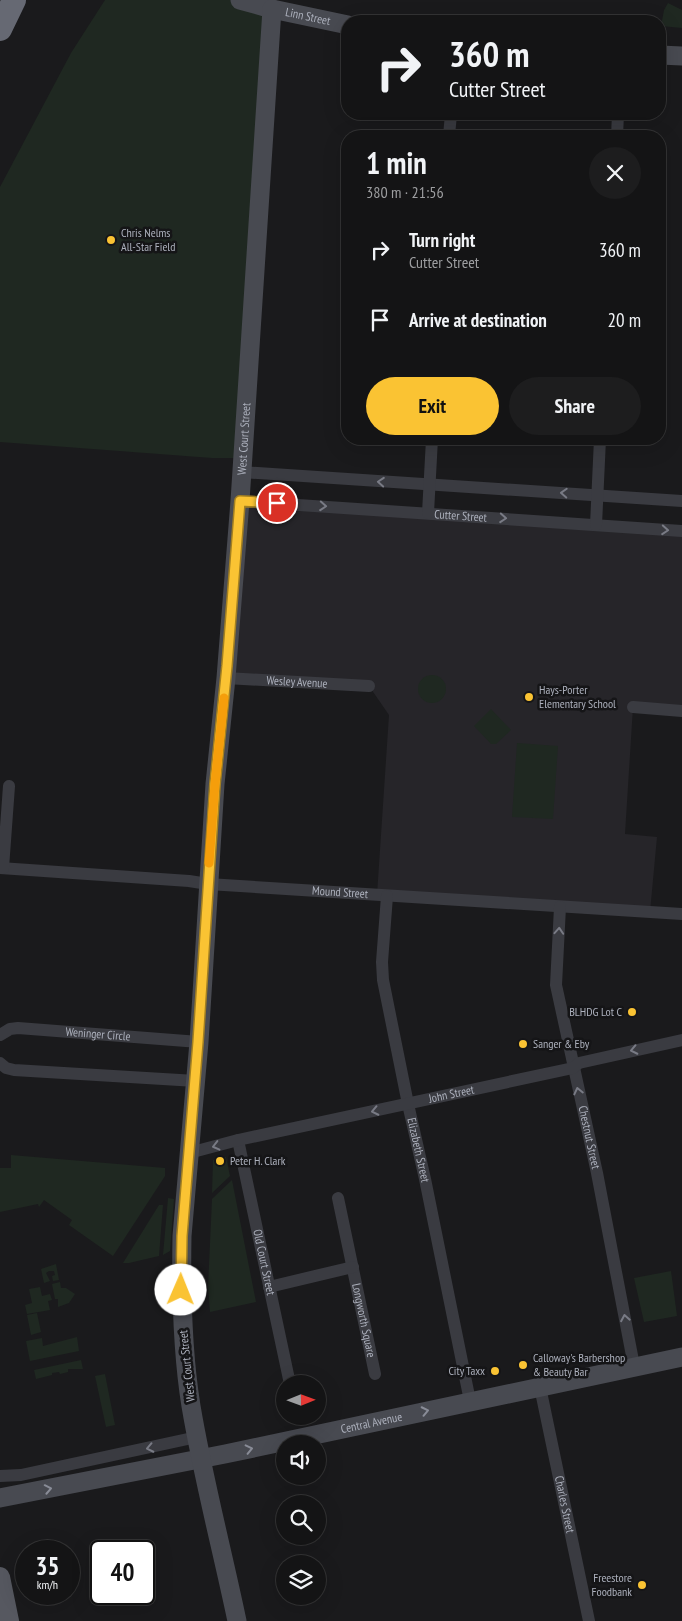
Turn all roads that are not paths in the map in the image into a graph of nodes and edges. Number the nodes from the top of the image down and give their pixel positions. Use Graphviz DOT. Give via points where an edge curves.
graph roads {
  1 [pos="14,0"];
  2 [pos="240,0"];
  3 [pos="272,5"];
  4 [pos="341,23"];
  5 [pos="0,29"];
  6 [pos="666,55"];
  7 [pos="682,56"];
  8 [pos="432,445"];
  9 [pos="600,445"];
  10 [pos="242,472"];
  11 [pos="429,486"];
  12 [pos="598,495"];
  13 [pos="240,501"];
  14 [pos="682,501"];
  15 [pos="428,513"];
  16 [pos="596,525"];
  17 [pos="682,531"];
  18 [pos="226,678"];
  19 [pos="369,686"];
  20 [pos="633,707"];
  21 [pos="682,711"];
  22 [pos="9,786"];
  23 [pos="2,868"];
  24 [pos="208,884"];
  25 [pos="388,896"];
  26 [pos="560,907"];
  27 [pos="682,914"];
  28 [pos="0,1035"];
  29 [pos="682,1040"];
  30 [pos="198,1042"];
  31 [pos="0,1063"];
  32 [pos="573,1068"];
  33 [pos="196,1081"];
  34 [pos="408,1104"];
  35 [pos="238,1140"];
  36 [pos="189,1153"];
  37 [pos="338,1198"];
  38 [pos="353,1268"];
  39 [pos="269,1287"];
  40 [pos="682,1357"];
  41 [pos="634,1366"];
  42 [pos="375,1374"];
  43 [pos="288,1375"];
  44 [pos="540,1387"];
  45 [pos="470,1402"];
  46 [pos="197,1437"];
  47 [pos="201,1458"];
  48 [pos="0,1476"];
  49 [pos="0,1498"];
  50 [pos="0,1578"];
  51 [pos="9,1621"];
  52 [pos="237,1621"];
  53 [pos="589,1621"];
  1 -- 5 [label="highway"];
  2 -- 3 [label="street, Linn Street"];
  3 -- 4 [label="street, Linn Street"];
  3 -- 10 [label="street, West Court Street"];
  6 -- 7 [label="street"];
  8 -- 11 [label="street"];
  9 -- 12 [label="street"];
  11 -- 10 [label="street, one-way"];
  10 -- 13 [label="street, West Court Street"];
  12 -- 11 [label="street, one-way"];
  11 -- 15 [label="street"];
  12 -- 14 [label="street"];
  12 -- 16 [label="street"];
  13 -- 15 [label="street, Cutter Street, one-way"];
  13 -- 18 [label="street, West Court Street"];
  15 -- 16 [label="street, Cutter Street, one-way"];
  16 -- 17 [label="street, Cutter Street, one-way"];
  18 -- 19 [label="street, Wesley Avenue"];
  18 -- 24 [label="street, West Court Street"];
  20 -- 21 [label="street"];
  22 -- 23 [label="street"];
  23 -- 24 [label="street, Mound Street"];
  24 -- 25 [label="street, Mound Street"];
  24 -- 30 [label="street, West Court Street"];
  25 -- 26 [label="street, Mound Street"];
  25 -- 34 [label="street, Elizabeth Street" via="383,980"];
  26 -- 27 [label="street, Mound Street"];
  32 -- 26 [label="street, Chestnut Street, one-way" via="556,985"];
  28 -- 30 [label="street, Weninger Circle" via="18,1028"];
  29 -- 32 [label="street, John Street, one-way" via="579,1063"];
  30 -- 33 [label="street, West Court Street"];
  31 -- 33 [label="street" via="14,1070"];
  32 -- 34 [label="street, John Street"];
  41 -- 32 [label="street, Chestnut Street, one-way" via="599,1182"];
  33 -- 36 [label="street, West Court Street"];
  34 -- 35 [label="street, John Street, one-way"];
  34 -- 45 [label="street, Elizabeth Street"];
  35 -- 36 [label="street, John Street, one-way"];
  35 -- 39 [label="street, Old Court Street"];
  36 -- 46 [label="street, West Court Street" via="181,1290 184,1352"];
  37 -- 38 [label="street, Longworth Square"];
  38 -- 39 [label="street, Longworth Square"];
  38 -- 42 [label="street, Longworth Square"];
  39 -- 43 [label="street, Old Court Street"];
  40 -- 41 [label="street, Central Avenue"];
  41 -- 44 [label="street, Central Avenue"];
  44 -- 45 [label="street, Central Avenue"];
  44 -- 53 [label="street, Charles Street"];
  47 -- 45 [label="street, Central Avenue, one-way"];
  46 -- 47 [label="street, West Court Street"];
  46 -- 48 [label="street, one-way" via="21,1475"];
  49 -- 47 [label="street, Central Avenue, one-way"];
  47 -- 52 [label="street, West Court Street"];
  50 -- 51 [label="main road"];
}
